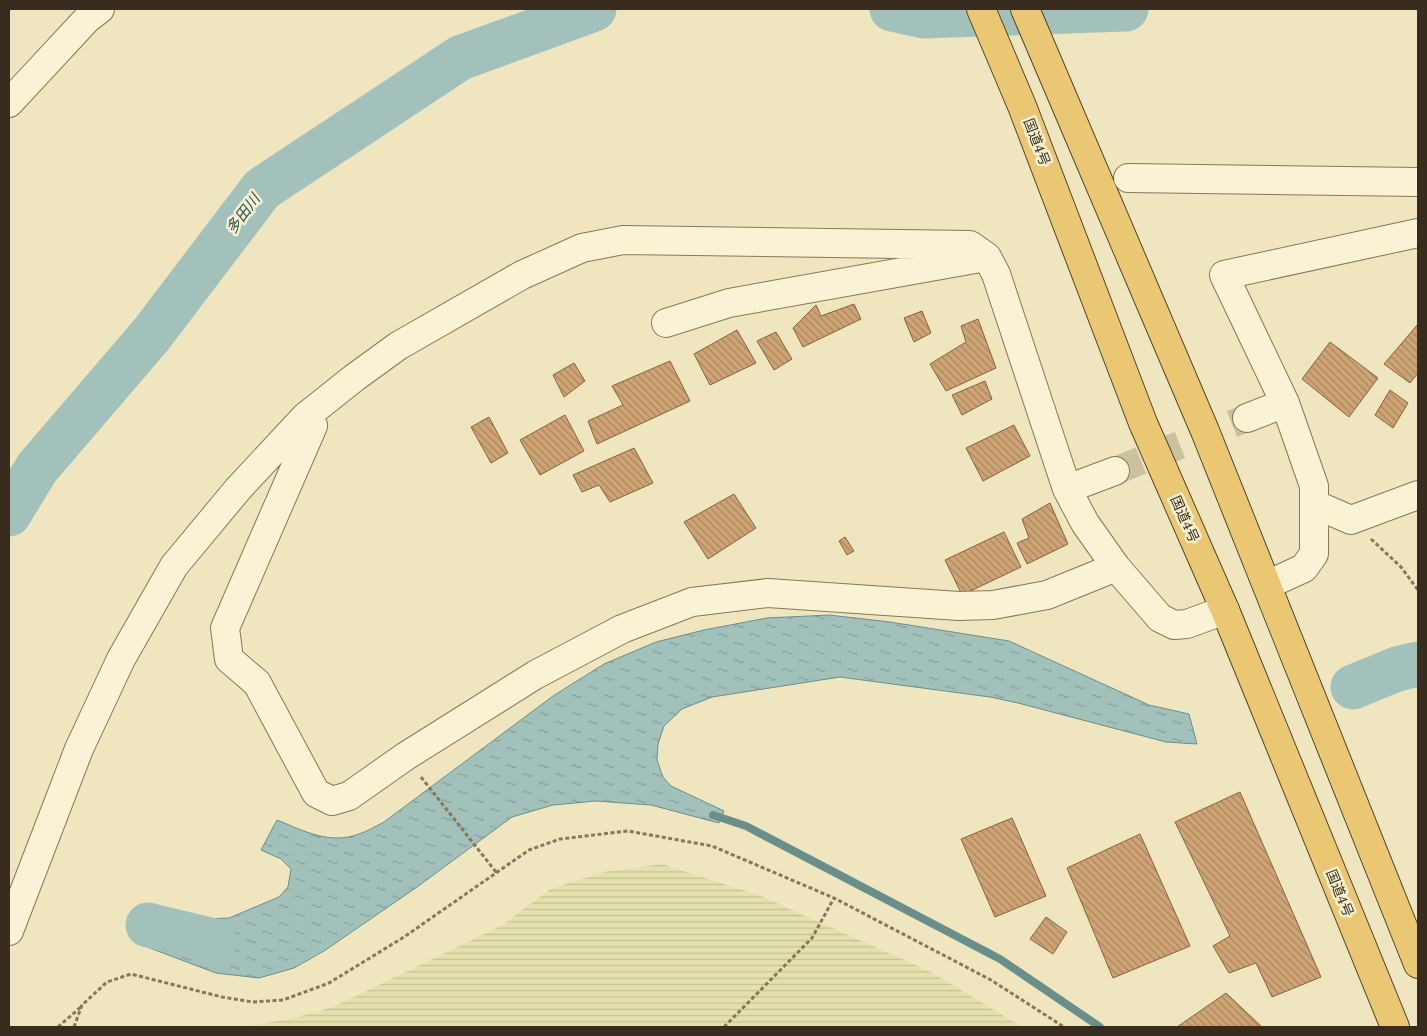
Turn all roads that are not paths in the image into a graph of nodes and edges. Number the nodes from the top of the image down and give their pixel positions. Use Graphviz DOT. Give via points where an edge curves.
graph roads {
  1 [pos="100,9"];
  2 [pos="981,9"];
  3 [pos="1025,9"];
  4 [pos="9,103"];
  5 [pos="1128,178"];
  6 [pos="1418,182"];
  7 [pos="1418,234"];
  8 [pos="987,257"];
  9 [pos="666,323"];
  10 [pos="1285,403"];
  11 [pos="304,417"];
  12 [pos="1247,418"];
  13 [pos="1115,471"];
  14 [pos="1068,489"];
  15 [pos="1418,496"];
  16 [pos="1314,504"];
  17 [pos="1116,567"];
  18 [pos="1267,585"];
  19 [pos="1225,610"];
  20 [pos="9,931"];
  21 [pos="1418,964"];
  22 [pos="1395,1027"];
  1 -- 4 [label="street"];
  2 -- 19 [label="highway, 国道4号" via="1022,106 1143,422"];
  3 -- 18 [label="highway" via="1206,431"];
  5 -- 6 [label="street"];
  7 -- 10 [label="street" via="1224,275"];
  8 -- 9 [label="street" via="729,303"];
  8 -- 11 [label="street" via="970,245 624,240 582,248 522,275 398,346"];
  8 -- 14 [label="street" via="996,274"];
  10 -- 12 [label="street"];
  10 -- 16 [label="street" via="1314,486"];
  11 -- 17 [label="street" via="312,426 225,628 229,659 257,683 316,793 332,801 349,796 535,675 622,629 692,602 768,593 959,606 993,605 1048,595"];
  11 -- 20 [label="street" via="174,566 121,659 79,748"];
  13 -- 14 [label="street"];
  14 -- 17 [label="street" via="1085,523"];
  15 -- 16 [label="street" via="1350,520"];
  16 -- 18 [label="street" via="1314,554 1304,568"];
  17 -- 19 [label="street" via="1160,618 1174,625"];
  18 -- 21 [label="highway"];
  19 -- 22 [label="highway, 国道4号"];
}
